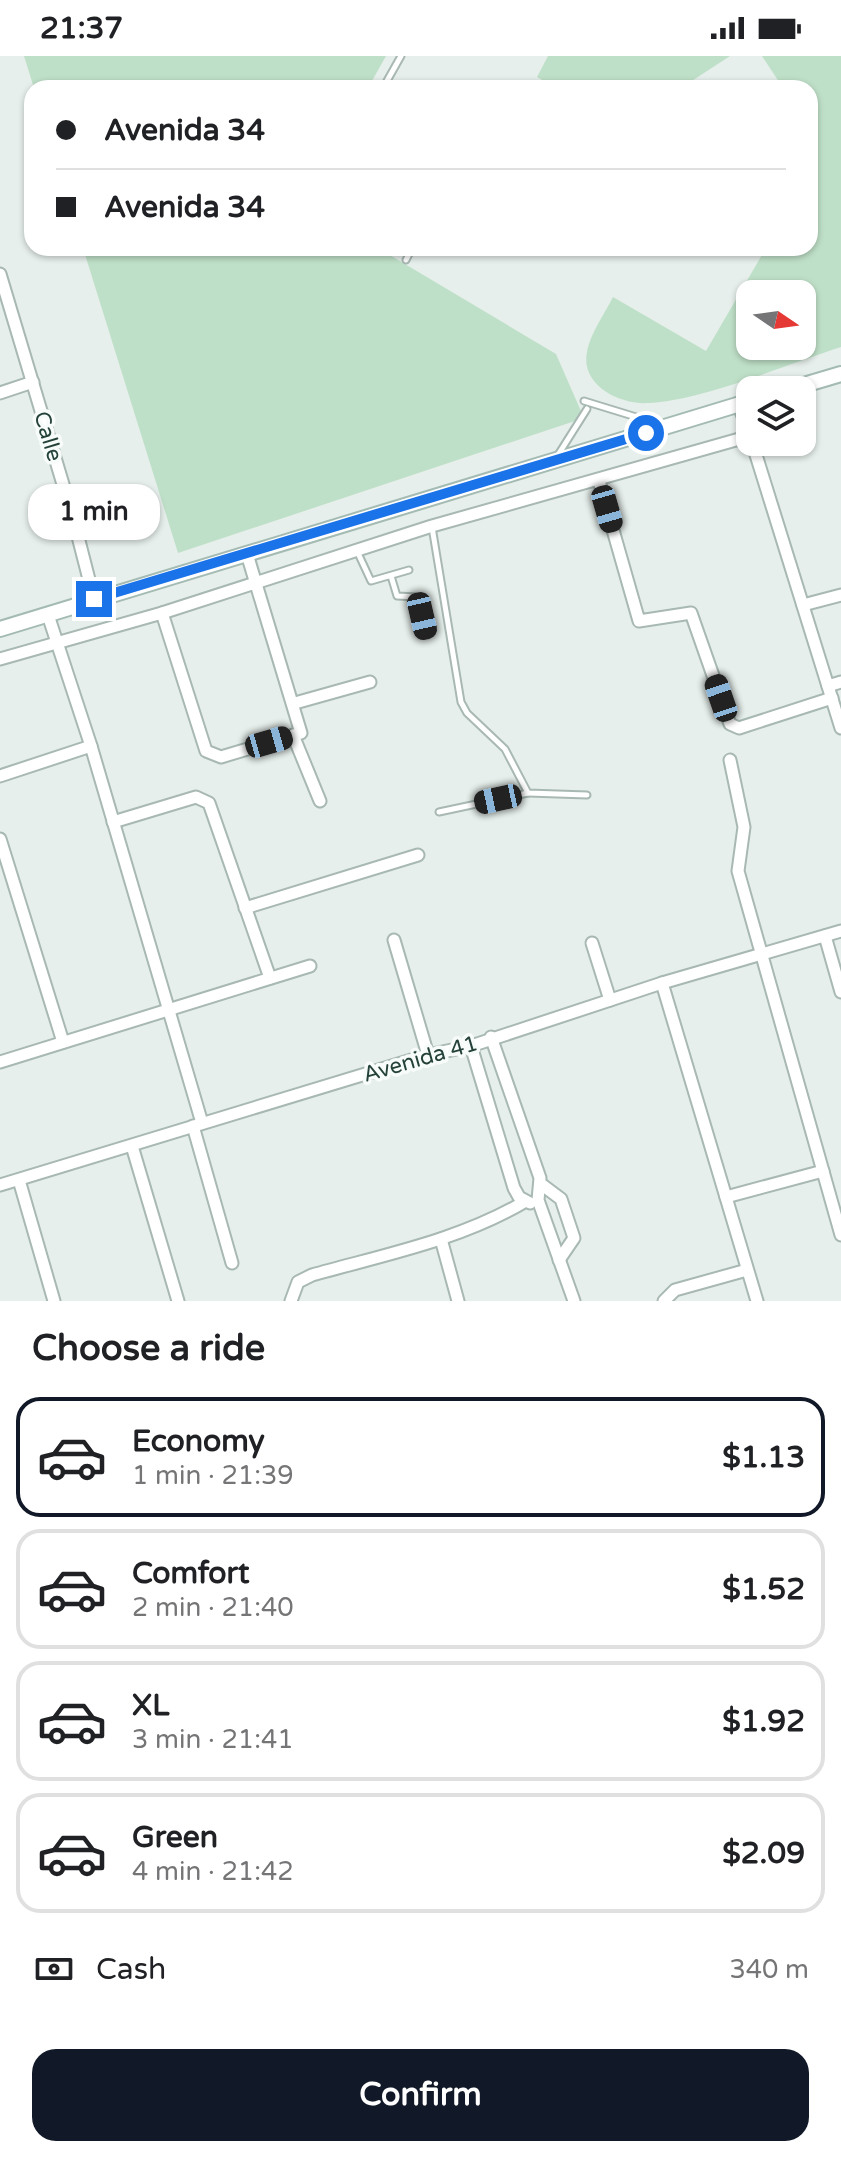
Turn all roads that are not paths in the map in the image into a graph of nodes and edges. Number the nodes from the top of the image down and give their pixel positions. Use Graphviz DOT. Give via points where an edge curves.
graph roads {
  1 [pos="401,56"];
  2 [pos="388,80"];
  3 [pos="408,256"];
  4 [pos="406,260"];
  5 [pos="0,274"];
  6 [pos="841,374"];
  7 [pos="816,381"];
  8 [pos="33,382"];
  9 [pos="0,393"];
  10 [pos="584,401"];
  11 [pos="736,406"];
  12 [pos="587,409"];
  13 [pos="668,426"];
  14 [pos="736,442"];
  15 [pos="757,456"];
  16 [pos="554,461"];
  17 [pos="599,481"];
  18 [pos="432,526"];
  19 [pos="357,550"];
  20 [pos="247,554"];
  21 [pos="409,570"];
  22 [pos="391,576"];
  23 [pos="257,583"];
  24 [pos="841,595"];
  25 [pos="94,599"];
  26 [pos="803,605"];
  27 [pos="162,613"];
  28 [pos="48,615"];
  29 [pos="0,629"];
  30 [pos="426,635"];
  31 [pos="58,644"];
  32 [pos="0,659"];
  33 [pos="370,682"];
  34 [pos="841,682"];
  35 [pos="830,692"];
  36 [pos="295,703"];
  37 [pos="841,728"];
  38 [pos="293,735"];
  39 [pos="91,746"];
  40 [pos="730,760"];
  41 [pos="0,776"];
  42 [pos="528,793"];
  43 [pos="587,795"];
  44 [pos="320,801"];
  45 [pos="439,812"];
  46 [pos="113,822"];
  47 [pos="0,839"];
  48 [pos="418,855"];
  49 [pos="245,908"];
  50 [pos="841,931"];
  51 [pos="825,936"];
  52 [pos="394,940"];
  53 [pos="592,943"];
  54 [pos="760,955"];
  55 [pos="310,966"];
  56 [pos="270,978"];
  57 [pos="662,983"];
  58 [pos="841,992"];
  59 [pos="610,1000"];
  60 [pos="167,1008"];
  61 [pos="491,1037"];
  62 [pos="63,1042"];
  63 [pos="471,1046"];
  64 [pos="428,1055"];
  65 [pos="0,1062"];
  66 [pos="197,1125"];
  67 [pos="132,1146"];
  68 [pos="823,1171"];
  69 [pos="19,1180"];
  70 [pos="541,1184"];
  71 [pos="0,1185"];
  72 [pos="726,1197"];
  73 [pos="538,1200"];
  74 [pos="524,1202"];
  75 [pos="841,1235"];
  76 [pos="441,1239"];
  77 [pos="559,1260"];
  78 [pos="232,1263"];
  79 [pos="747,1270"];
  80 [pos="54,1301"];
  81 [pos="178,1301"];
  82 [pos="291,1301"];
  83 [pos="458,1301"];
  84 [pos="574,1301"];
  85 [pos="664,1301"];
  86 [pos="757,1301"];
  1 -- 2 [label="lane"];
  3 -- 4 [label="lane"];
  5 -- 8 [label="street, Calle"];
  6 -- 7 [label="street"];
  8 -- 9 [label="street"];
  8 -- 25 [label="street, Calle"];
  10 -- 13 [label="lane"];
  11 -- 13 [label="street"];
  12 -- 16 [label="lane"];
  13 -- 16 [label="street"];
  14 -- 17 [label="street"];
  15 -- 26 [label="street"];
  16 -- 20 [label="street"];
  17 -- 18 [label="street"];
  17 -- 35 [label="street" via="639,621 691,613 730,724 739,728"];
  18 -- 19 [label="street"];
  18 -- 42 [label="lane" via="461,702 505,749"];
  19 -- 22 [label="lane" via="371,581"];
  19 -- 23 [label="street"];
  20 -- 23 [label="street"];
  20 -- 25 [label="street"];
  21 -- 22 [label="lane"];
  22 -- 30 [label="lane" via="397,596 417,597"];
  23 -- 27 [label="street"];
  23 -- 36 [label="street"];
  24 -- 26 [label="street"];
  25 -- 28 [label="street"];
  26 -- 35 [label="street"];
  27 -- 31 [label="street"];
  27 -- 38 [label="street" via="206,751 221,757"];
  28 -- 29 [label="street"];
  28 -- 31 [label="street"];
  31 -- 32 [label="street"];
  31 -- 39 [label="street"];
  33 -- 36 [label="street"];
  34 -- 35 [label="street"];
  35 -- 37 [label="street"];
  36 -- 38 [label="street" via="303,730"];
  38 -- 44 [label="street"];
  39 -- 41 [label="street"];
  39 -- 46 [label="street"];
  40 -- 54 [label="street" via="744,827 738,871"];
  42 -- 43 [label="lane"];
  42 -- 45 [label="lane"];
  46 -- 49 [label="street" via="204,798"];
  46 -- 60 [label="street"];
  47 -- 62 [label="street"];
  48 -- 49 [label="street"];
  49 -- 56 [label="street"];
  50 -- 51 [label="street, Avenida 41"];
  51 -- 54 [label="street, Avenida 41"];
  51 -- 58 [label="street"];
  52 -- 64 [label="street"];
  53 -- 59 [label="street"];
  54 -- 57 [label="street, Avenida 41"];
  54 -- 68 [label="street"];
  55 -- 56 [label="street"];
  56 -- 60 [label="street"];
  57 -- 59 [label="street, Avenida 41"];
  57 -- 72 [label="street"];
  59 -- 61 [label="street, Avenida 41"];
  60 -- 62 [label="street"];
  60 -- 66 [label="street"];
  61 -- 63 [label="street, Avenida 41"];
  61 -- 70 [label="street"];
  62 -- 65 [label="street"];
  63 -- 64 [label="street, Avenida 41"];
  63 -- 74 [label="street" via="514,1188"];
  64 -- 66 [label="street, Avenida 41"];
  66 -- 67 [label="street, Avenida 41"];
  66 -- 78 [label="street"];
  67 -- 69 [label="street, Avenida 41"];
  67 -- 81 [label="street"];
  68 -- 72 [label="street"];
  68 -- 75 [label="street"];
  69 -- 71 [label="street, Avenida 41"];
  69 -- 80 [label="street"];
  70 -- 73 [label="street"];
  70 -- 77 [label="street" via="561,1199 574,1238"];
  72 -- 79 [label="street"];
  73 -- 74 [label="street"];
  73 -- 77 [label="street"];
  74 -- 76 [label="street"];
  76 -- 82 [label="street" via="312,1275 298,1282"];
  76 -- 83 [label="street"];
  77 -- 84 [label="street"];
  79 -- 85 [label="street" via="675,1290"];
  79 -- 86 [label="street"];
}
